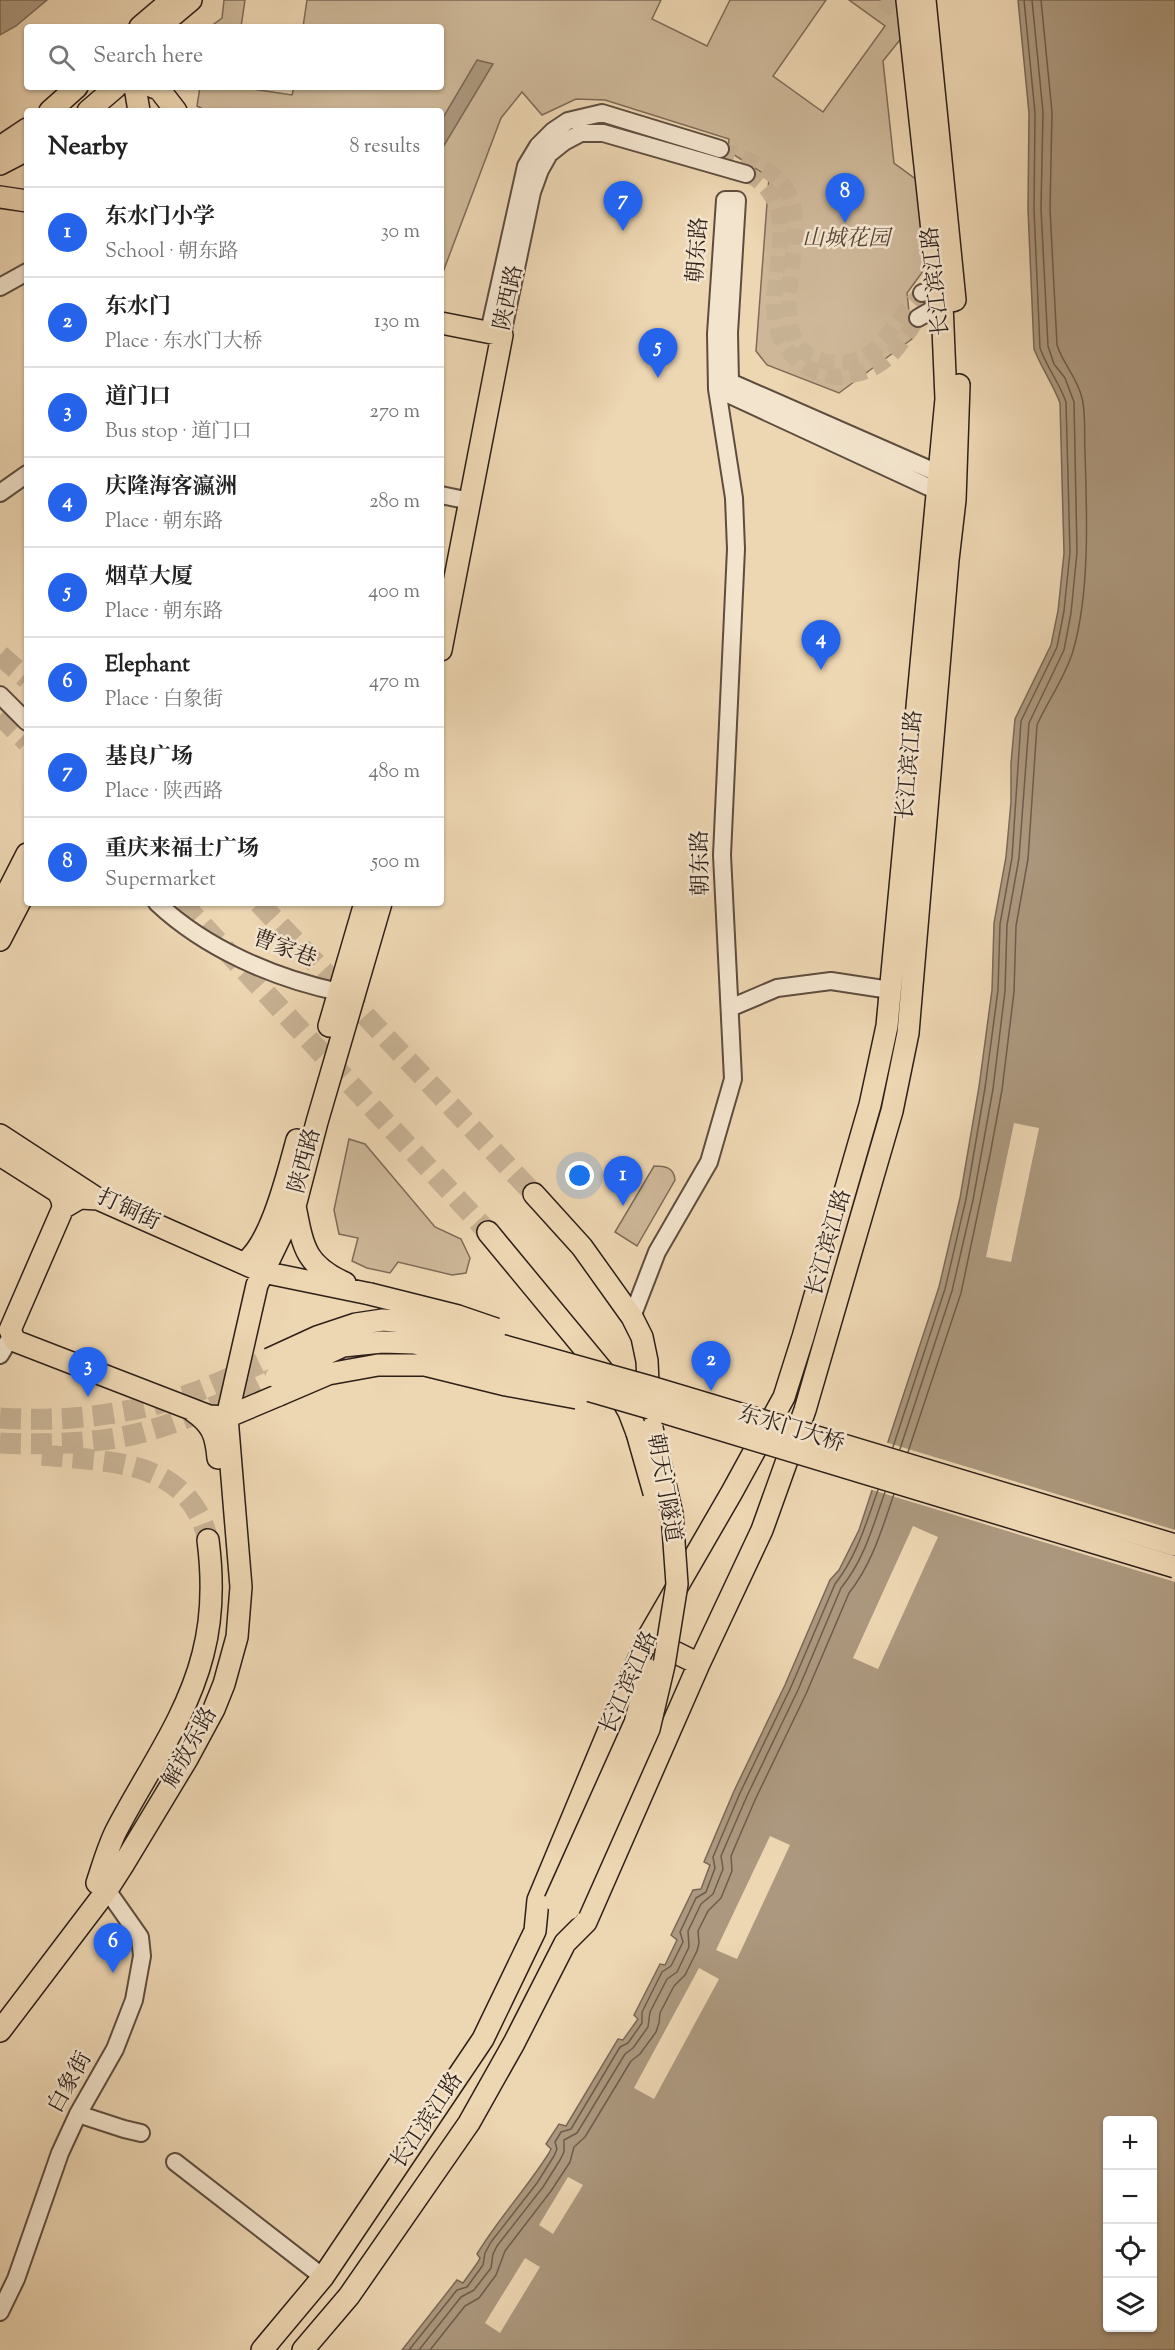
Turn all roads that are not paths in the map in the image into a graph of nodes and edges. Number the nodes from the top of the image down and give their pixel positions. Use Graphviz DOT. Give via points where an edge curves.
graph roads {
  1 [pos="172,0"];
  2 [pos="191,0"];
  3 [pos="925,0"];
  4 [pos="906,11"];
  5 [pos="144,24"];
  6 [pos="163,24"];
  7 [pos="927,30"];
  8 [pos="74,90"];
  9 [pos="151,90"];
  10 [pos="160,90"];
  11 [pos="134,92"];
  12 [pos="53,108"];
  13 [pos="95,108"];
  14 [pos="174,108"];
  15 [pos="24,131"];
  16 [pos="0,147"];
  17 [pos="720,149"];
  18 [pos="24,152"];
  19 [pos="0,164"];
  20 [pos="746,174"];
  21 [pos="0,197"];
  22 [pos="24,201"];
  23 [pos="24,274"];
  24 [pos="0,286"];
  25 [pos="942,294"];
  26 [pos="918,318"];
  27 [pos="444,323"];
  28 [pos="444,337"];
  29 [pos="494,341"];
  30 [pos="724,386"];
  31 [pos="24,476"];
  32 [pos="946,486"];
  33 [pos="0,493"];
  34 [pos="456,498"];
  35 [pos="444,560"];
  36 [pos="444,620"];
  37 [pos="0,695"];
  38 [pos="24,719"];
  39 [pos="24,860"];
  40 [pos="24,894"];
  41 [pos="160,906"];
  42 [pos="364,906"];
  43 [pos="380,906"];
  44 [pos="0,907"];
  45 [pos="0,940"];
  46 [pos="890,990"];
  47 [pos="339,992"];
  48 [pos="730,1008"];
  49 [pos="0,1135"];
  50 [pos="0,1155"];
  51 [pos="534,1194"];
  52 [pos="98,1199"];
  53 [pos="295,1206"];
  54 [pos="63,1208"];
  55 [pos="488,1232"];
  56 [pos="253,1268"];
  57 [pos="323,1278"];
  58 [pos="632,1317"];
  59 [pos="7,1330"];
  60 [pos="0,1354"];
  61 [pos="274,1377"];
  62 [pos="648,1397"];
  63 [pos="193,1411"];
  64 [pos="227,1417"];
  65 [pos="645,1431"];
  66 [pos="208,1540"];
  67 [pos="1175,1545"];
  68 [pos="1175,1568"];
  69 [pos="647,1639"];
  70 [pos="699,1664"];
  71 [pos="102,1887"];
  72 [pos="562,1905"];
  73 [pos="535,1930"];
  74 [pos="565,1943"];
  75 [pos="0,2011"];
  76 [pos="0,2031"];
  77 [pos="78,2114"];
  78 [pos="141,2133"];
  79 [pos="175,2162"];
  80 [pos="323,2277"];
  81 [pos="0,2312"];
  82 [pos="262,2350"];
  83 [pos="303,2350"];
  1 -- 5 [label="main road"];
  2 -- 6 [label="main road"];
  3 -- 7 [label="main road, 长江滨江路"];
  4 -- 7 [label="street"];
  4 -- 25 [label="main road, 长江滨江路"];
  7 -- 25 [label="main road, 长江滨江路"];
  8 -- 12 [label="main road"];
  9 -- 11 [label="main road"];
  10 -- 14 [label="main road"];
  11 -- 13 [label="main road"];
  15 -- 16 [label="main road"];
  17 -- 29 [label="street, 陕西路" via="602,113 568,121 553,131 526,166"];
  18 -- 19 [label="main road"];
  20 -- 29 [label="street, 陕西路" via="603,134 581,134 564,142 549,154 532,192"];
  21 -- 22 [label="main road"];
  23 -- 24 [label="street"];
  25 -- 26 [label="street"];
  25 -- 32 [label="main road, 长江滨江路" via="960,400"];
  27 -- 29 [label="main road"];
  28 -- 29 [label="main road"];
  29 -- 34 [label="main road, 陕西路"];
  30 -- 30 [label="street, 朝东路" via="729,333 737,200 725,200 716,334"];
  30 -- 32 [label="street"];
  30 -- 48 [label="street, 朝东路" via="736,549 722,855"];
  31 -- 33 [label="street"];
  32 -- 46 [label="main road, 长江滨江路"];
  32 -- 70 [label="main road, 长江滨江路" via="948,560 908,1033 892,1111 805,1410 762,1530"];
  34 -- 35 [label="main road, 陕西路"];
  34 -- 36 [label="main road, 陕西路"];
  37 -- 38 [label="street"];
  39 -- 44 [label="main road"];
  40 -- 45 [label="main road"];
  41 -- 47 [label="street, 曹家巷" via="175,921 223,950 296,982"];
  42 -- 47 [label="main road, 陕西路"];
  43 -- 53 [label="main road, 陕西路"];
  46 -- 48 [label="street" via="831,981 777,988"];
  46 -- 69 [label="main road, 长江滨江路" via="887,1026 870,1105 784,1397"];
  47 -- 56 [label="main road, 陕西路" via="291,1162"];
  48 -- 58 [label="street, 朝东路" via="733,1079 709,1162 657,1252"];
  49 -- 52 [label="main road, 打铜街"];
  50 -- 54 [label="main road, 打铜街" via="58,1192"];
  51 -- 58 [label="main road, 朝天门隧道" via="582,1246"];
  52 -- 54 [label="main road" via="80,1198"];
  52 -- 56 [label="main road, 打铜街"];
  53 -- 56 [label="main road, 陕西路" via="278,1245"];
  53 -- 57 [label="main road" via="301,1239"];
  54 -- 59 [label="main road"];
  55 -- 65 [label="main road, 朝天门隧道" via="612,1382"];
  56 -- 57 [label="main road, 打铜街"];
  56 -- 64 [label="main road, 陕西路" via="257,1285"];
  57 -- 62 [label="main road, 打铜街, bridge" via="532,1341"];
  58 -- 65 [label="main road, 朝天门隧道" via="645,1349"];
  59 -- 60 [label="street"];
  59 -- 63 [label="main road" via="15,1341"];
  61 -- 62 [label="main road, bridge" via="328,1374 378,1365 425,1365 546,1394"];
  61 -- 62 [label="main road, 东水门大桥, bridge" via="316,1337 383,1320 464,1333"];
  61 -- 64 [label="main road"];
  62 -- 67 [label="main road, 东水门大桥, bridge"];
  62 -- 68 [label="main road, 东水门大桥, bridge"];
  63 -- 64 [label="main road"];
  63 -- 71 [label="main road, 解放东路" via="210,1425 216,1439 227,1560 224,1634 201,1705"];
  64 -- 71 [label="main road, 解放东路" via="241,1587 232,1660 202,1732"];
  65 -- 72 [label="main road, 朝天门隧道, bridge" via="672,1514 677,1584 664,1665 649,1729"];
  66 -- 71 [label="main road" via="211,1608 196,1677 143,1785 115,1832"];
  69 -- 70 [label="main road"];
  69 -- 73 [label="main road, 长江滨江路" via="538,1900"];
  70 -- 74 [label="main road, 长江滨江路" via="586,1922"];
  71 -- 75 [label="main road, 解放东路"];
  71 -- 76 [label="main road, 解放东路"];
  71 -- 77 [label="street, 白象街" via="140,1937 142,1956 134,2000 115,2049"];
  72 -- 73 [label="main road, 朝天门隧道"];
  72 -- 74 [label="main road, 朝天门隧道"];
  73 -- 74 [label="main road"];
  73 -- 80 [label="main road, 长江滨江路" via="483,2039"];
  74 -- 83 [label="main road, 长江滨江路" via="469,2123 349,2296"];
  77 -- 78 [label="street"];
  77 -- 81 [label="street, 白象街"];
  79 -- 80 [label="street"];
  80 -- 82 [label="main road, 长江滨江路"];
}
